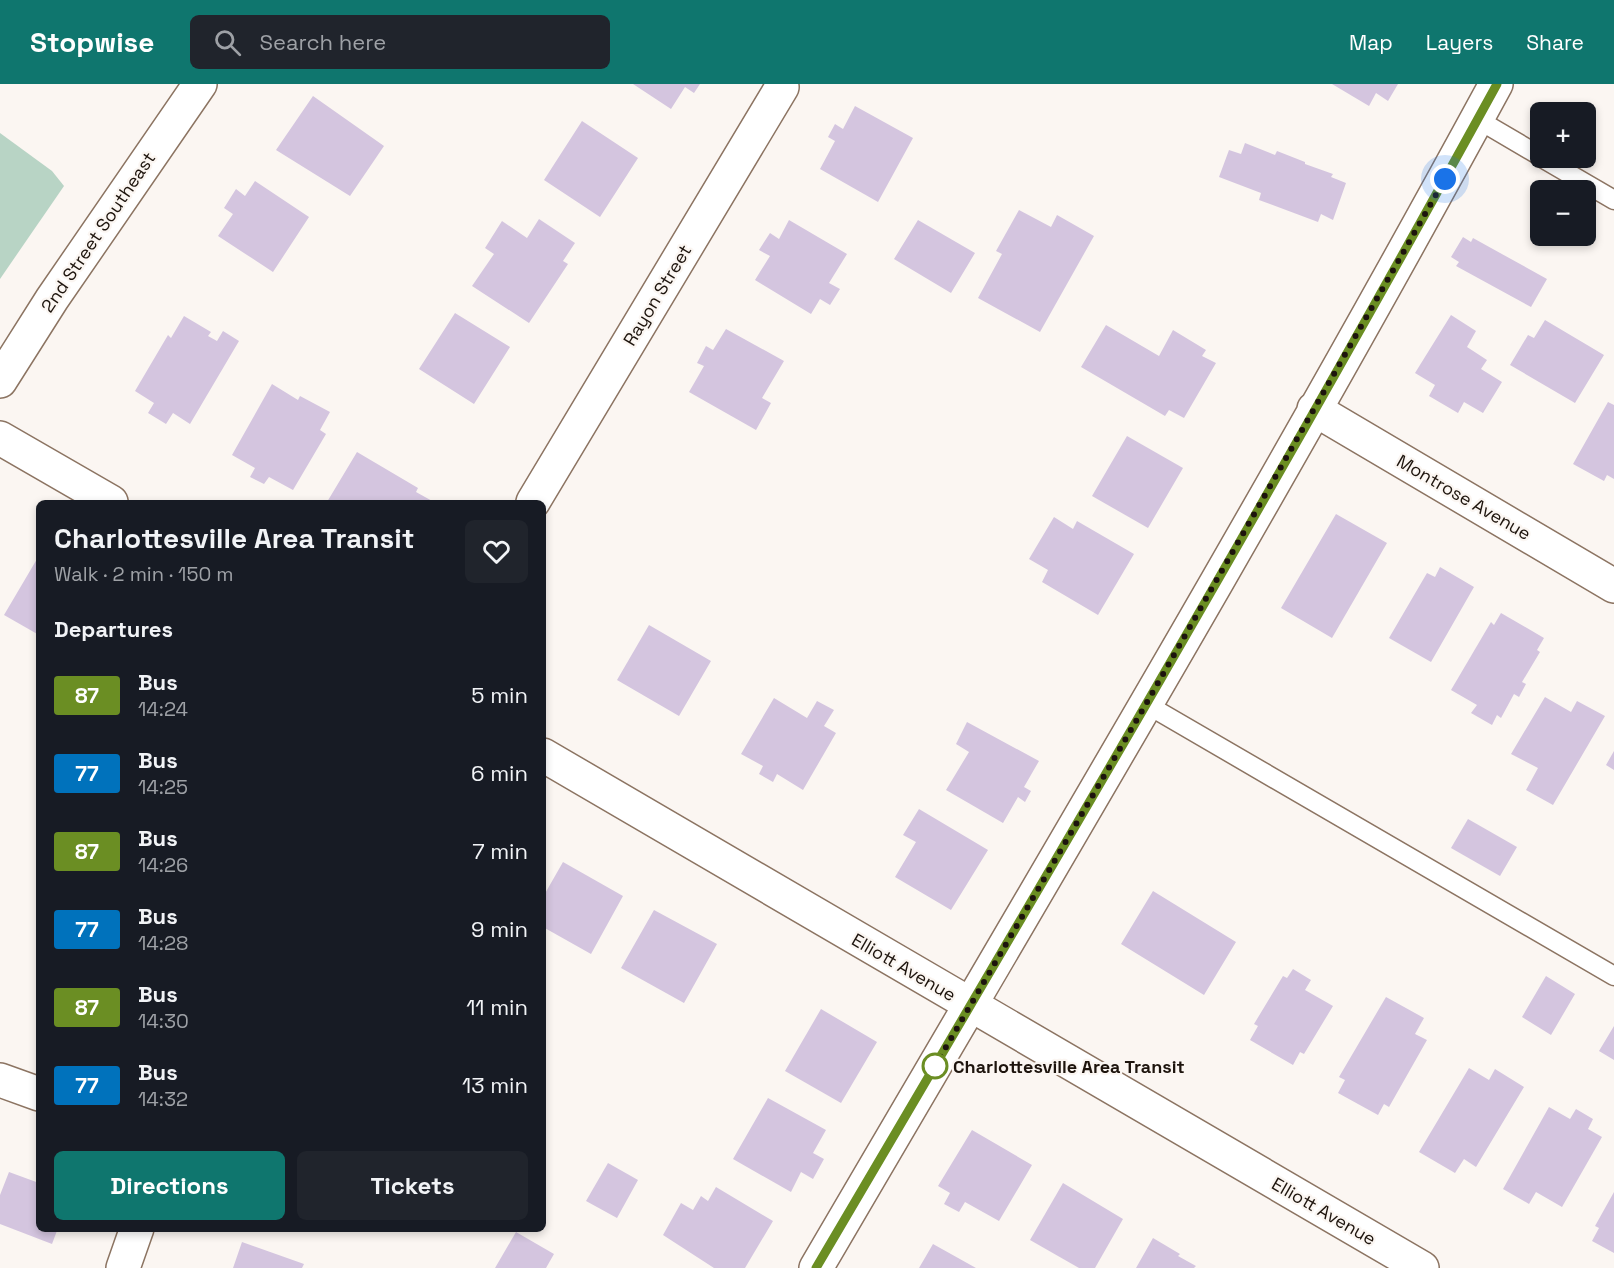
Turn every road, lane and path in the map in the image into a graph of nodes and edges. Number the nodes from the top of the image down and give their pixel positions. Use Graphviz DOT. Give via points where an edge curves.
graph roads {
  1 [pos="200,84"];
  2 [pos="1497,84"];
  3 [pos="782,87"];
  4 [pos="1477,119"];
  5 [pos="1530,150"];
  6 [pos="1560,168"];
  7 [pos="1614,200"];
  8 [pos="0,381"];
  9 [pos="1314,409"];
  10 [pos="0,438"];
  11 [pos="108,500"];
  12 [pos="534,500"];
  13 [pos="1614,586"];
  14 [pos="1146,704"];
  15 [pos="546,757"];
  16 [pos="1614,976"];
  17 [pos="970,1006"];
  18 [pos="0,1080"];
  19 [pos="36,1093"];
  20 [pos="136,1232"];
  21 [pos="123,1268"];
  22 [pos="816,1268"];
  23 [pos="1422,1268"];
  1 -- 8 [label="street, 2nd Street Southeast"];
  2 -- 4 [label="street"];
  3 -- 12 [label="street, Rayon Street"];
  4 -- 5 [label="lane"];
  4 -- 9 [label="street"];
  6 -- 7 [label="lane"];
  9 -- 13 [label="street, Montrose Avenue"];
  9 -- 14 [label="street"];
  10 -- 11 [label="street"];
  14 -- 16 [label="lane"];
  14 -- 17 [label="street"];
  15 -- 17 [label="street, Elliott Avenue"];
  17 -- 22 [label="street"];
  17 -- 23 [label="street, Elliott Avenue"];
  18 -- 19 [label="street"];
  20 -- 21 [label="street"];
}
